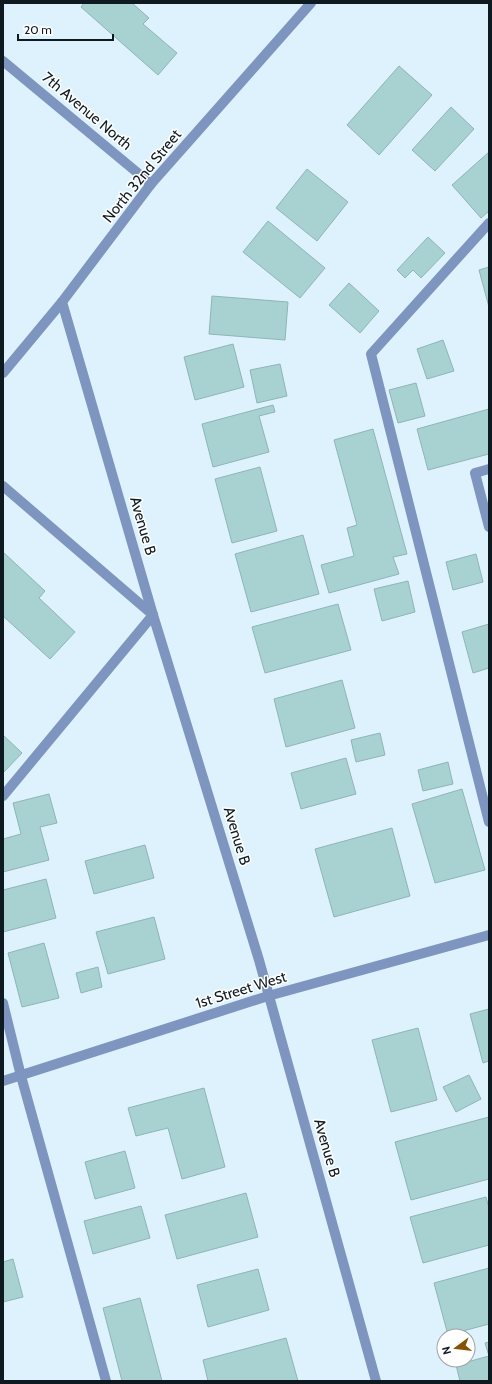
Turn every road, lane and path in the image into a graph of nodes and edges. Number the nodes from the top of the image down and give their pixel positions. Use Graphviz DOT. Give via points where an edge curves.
graph roads {
  1 [pos="311,3"];
  2 [pos="3,61"];
  3 [pos="151,184"];
  4 [pos="489,223"];
  5 [pos="62,302"];
  6 [pos="3,373"];
  7 [pos="489,469"];
  8 [pos="3,486"];
  9 [pos="489,527"];
  10 [pos="153,615"];
  11 [pos="3,796"];
  12 [pos="489,822"];
  13 [pos="489,935"];
  14 [pos="268,996"];
  15 [pos="3,1003"];
  16 [pos="21,1076"];
  17 [pos="3,1080"];
  18 [pos="106,1381"];
  19 [pos="376,1381"];
  1 -- 3 [label="street, North 32nd Street"];
  2 -- 3 [label="street, 7th Avenue North"];
  3 -- 5 [label="street, North 32nd Street"];
  4 -- 12 [label="street" via="371,354"];
  5 -- 6 [label="street, North 32nd Street"];
  5 -- 10 [label="street, Avenue B"];
  7 -- 9 [label="street" via="475,473"];
  8 -- 10 [label="street"];
  10 -- 11 [label="street"];
  10 -- 14 [label="street, Avenue B"];
  13 -- 14 [label="street, 1st Street West"];
  14 -- 16 [label="street, 1st Street West"];
  14 -- 19 [label="street, Avenue B"];
  15 -- 16 [label="street"];
  16 -- 17 [label="street, 1st Street West"];
  16 -- 18 [label="street"];
}
